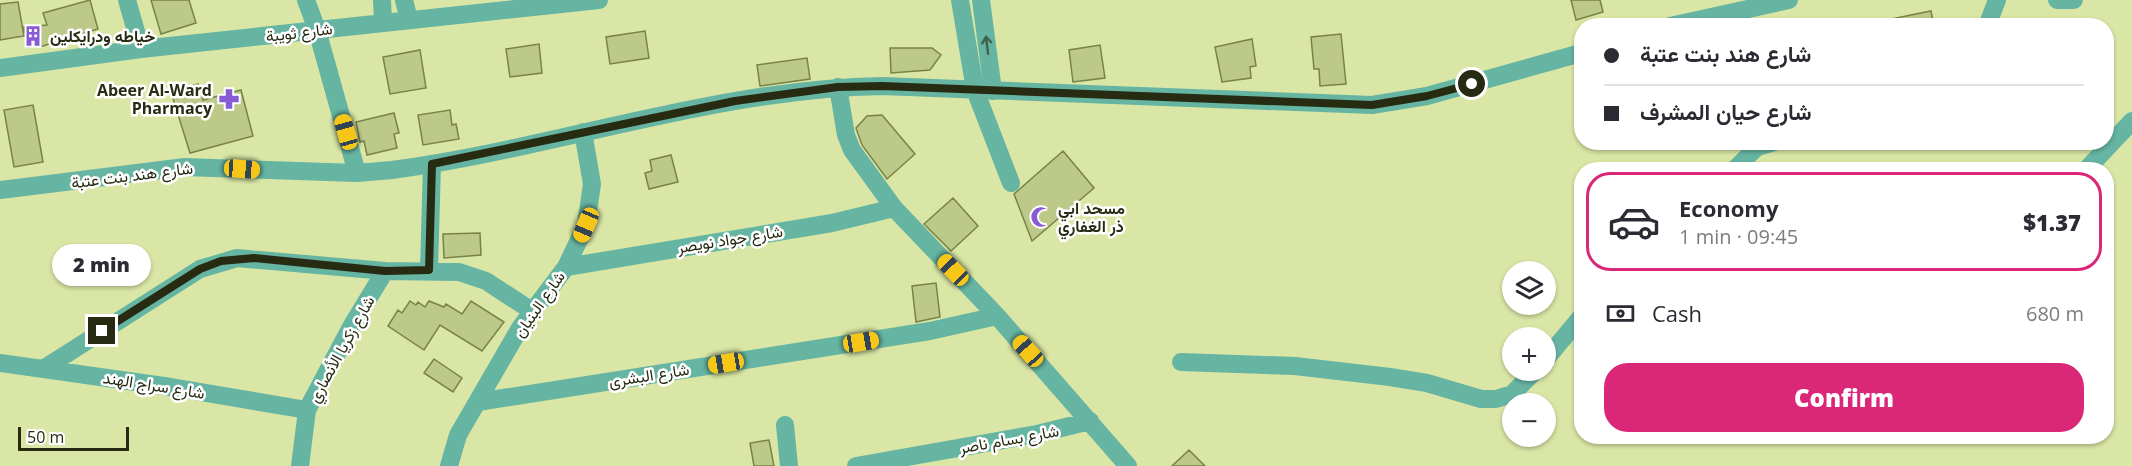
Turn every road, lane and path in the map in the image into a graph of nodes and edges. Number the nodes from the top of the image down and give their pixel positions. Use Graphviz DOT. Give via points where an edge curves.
graph roads {
  1 [pos="127,0"];
  2 [pos="306,0"];
  3 [pos="382,0"];
  4 [pos="404,0"];
  5 [pos="599,0"];
  6 [pos="960,0"];
  7 [pos="981,0"];
  8 [pos="1789,0"];
  9 [pos="1997,0"];
  10 [pos="2057,0"];
  11 [pos="2074,0"];
  12 [pos="543,3"];
  13 [pos="1707,18"];
  14 [pos="1990,18"];
  15 [pos="409,20"];
  16 [pos="383,23"];
  17 [pos="317,30"];
  18 [pos="141,49"];
  19 [pos="1574,55"];
  20 [pos="0,68"];
  21 [pos="838,87"];
  22 [pos="984,90"];
  23 [pos="2132,121"];
  24 [pos="583,132"];
  25 [pos="2114,140"];
  26 [pos="1754,150"];
  27 [pos="2105,150"];
  28 [pos="1742,162"];
  29 [pos="2094,162"];
  30 [pos="432,164"];
  31 [pos="357,173"];
  32 [pos="1011,183"];
  33 [pos="0,190"];
  34 [pos="894,208"];
  35 [pos="566,267"];
  36 [pos="429,270"];
  37 [pos="385,271"];
  38 [pos="532,311"];
  39 [pos="997,316"];
  40 [pos="1574,325"];
  41 [pos="1556,347"];
  42 [pos="1181,362"];
  43 [pos="0,363"];
  44 [pos="44,369"];
  45 [pos="1525,381"];
  46 [pos="478,402"];
  47 [pos="307,410"];
  48 [pos="1090,422"];
  49 [pos="785,425"];
  50 [pos="300,466"];
  51 [pos="449,466"];
  52 [pos="789,466"];
  53 [pos="856,466"];
  54 [pos="1128,466"];
  1 -- 18 [label="street"];
  2 -- 17 [label="street"];
  3 -- 16 [label="street"];
  4 -- 15 [label="street"];
  5 -- 12 [label="street, شارع ثويبة"];
  6 -- 22 [label="street"];
  22 -- 7 [label="street, one-way"];
  8 -- 13 [label="street"];
  9 -- 14 [label="street"];
  10 -- 11 [label="street"];
  12 -- 15 [label="street, شارع ثويبة"];
  15 -- 16 [label="street, شارع ثويبة"];
  16 -- 17 [label="street, شارع ثويبة"];
  17 -- 18 [label="street, شارع ثويبة"];
  17 -- 31 [label="street"];
  18 -- 20 [label="street, شارع ثويبة"];
  19 -- 22 [label="street, شارع هند بنت عتبة" via="1427,96 1372,105"];
  21 -- 22 [label="street, شارع هند بنت عتبة"];
  21 -- 24 [label="street, شارع هند بنت عتبة" via="735,101"];
  21 -- 34 [label="street" via="852,150"];
  22 -- 32 [label="street"];
  23 -- 25 [label="street"];
  24 -- 30 [label="street, شارع هند بنت عتبة"];
  24 -- 35 [label="street, شارع البنيان" via="592,184 591,205"];
  26 -- 28 [label="street"];
  27 -- 29 [label="street"];
  30 -- 31 [label="street, شارع هند بنت عتبة"];
  30 -- 36 [label="street"];
  31 -- 33 [label="street, شارع هند بنت عتبة" via="185,167"];
  34 -- 35 [label="street, شارع جواد نويصر"];
  34 -- 39 [label="street"];
  35 -- 38 [label="street, شارع البنيان"];
  36 -- 37 [label="street"];
  36 -- 38 [label="street" via="477,277"];
  37 -- 44 [label="street" via="254,258 221,261 200,269"];
  37 -- 47 [label="street, شارع زكريا الأنصاري"];
  38 -- 46 [label="street, شارع البنيان"];
  39 -- 46 [label="street, شارع البشرى" via="930,332"];
  39 -- 48 [label="street"];
  40 -- 41 [label="street"];
  42 -- 45 [label="street" via="1295,366 1390,377 1481,399 1512,394"];
  43 -- 44 [label="street, شارع سراج الهند"];
  44 -- 47 [label="street, شارع سراج الهند"];
  46 -- 51 [label="street, شارع البنيان" via="458,435"];
  47 -- 50 [label="street, شارع زكريا الأنصاري"];
  48 -- 53 [label="street, شارع بسام ناصر"];
  48 -- 54 [label="street"];
  49 -- 52 [label="street"];
}
